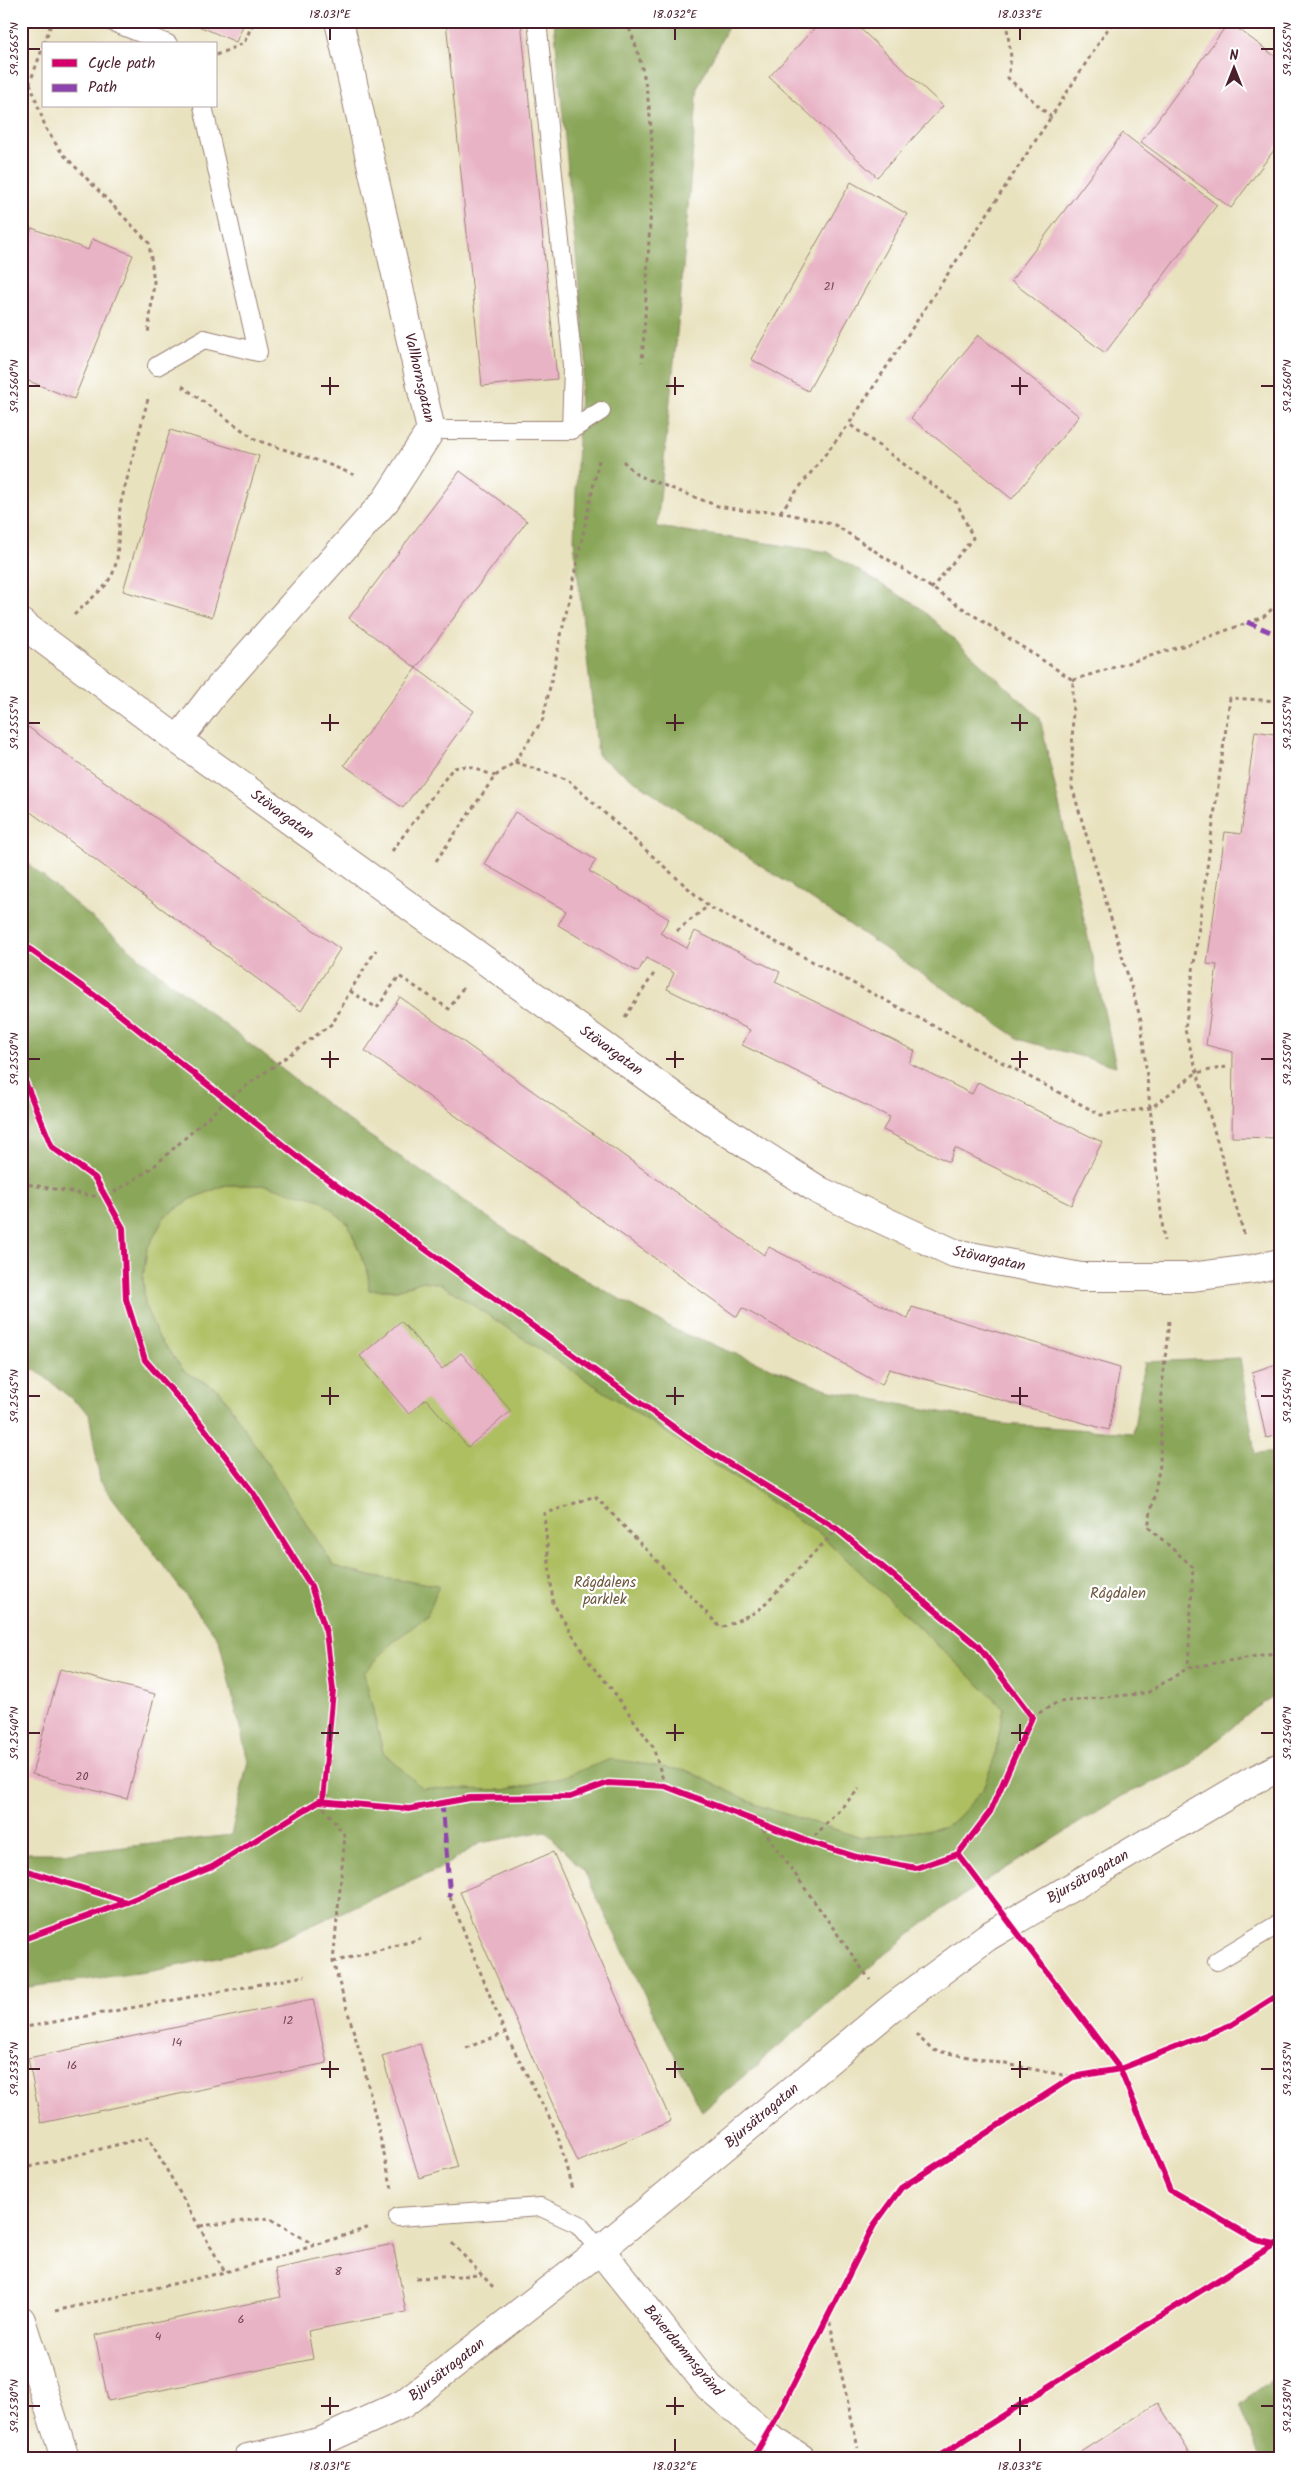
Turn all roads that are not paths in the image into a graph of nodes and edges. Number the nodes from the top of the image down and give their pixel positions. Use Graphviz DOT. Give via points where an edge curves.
graph roads {
  1 [pos="110,21"];
  2 [pos="339,21"];
  3 [pos="537,21"];
  4 [pos="163,42"];
  5 [pos="203,108"];
  6 [pos="157,366"];
  7 [pos="601,411"];
  8 [pos="431,430"];
  9 [pos="571,430"];
  10 [pos="21,623"];
  11 [pos="178,740"];
  12 [pos="1280,1262"];
  13 [pos="1280,1767"];
  14 [pos="1280,1924"];
  15 [pos="1217,1961"];
  16 [pos="398,2217"];
  17 [pos="600,2250"];
  18 [pos="23,2333"];
  19 [pos="65,2458"];
  20 [pos="248,2458"];
  21 [pos="801,2458"];
  1 -- 4 [label="lane"];
  2 -- 8 [label="street, Vallhornsgatan"];
  3 -- 9 [label="lane" via="574,366"];
  5 -- 6 [label="lane" via="258,352 204,339"];
  7 -- 9 [label="lane"];
  8 -- 9 [label="lane"];
  8 -- 11 [label="street, Vallhornsgatan" via="386,500 212,696"];
  10 -- 11 [label="street, Stövargatan"];
  11 -- 12 [label="street, Stövargatan" via="694,1110 820,1191 954,1253 1081,1278 1191,1278"];
  13 -- 17 [label="street, Bjursätragatan" via="987,1937 893,2007"];
  14 -- 15 [label="lane"];
  16 -- 17 [label="lane" via="541,2207 578,2224"];
  17 -- 20 [label="street, Bjursätragatan" via="403,2404 320,2442"];
  17 -- 21 [label="street, Bäverdammsgränd" via="709,2387 766,2436"];
  18 -- 19 [label="street"];
}
